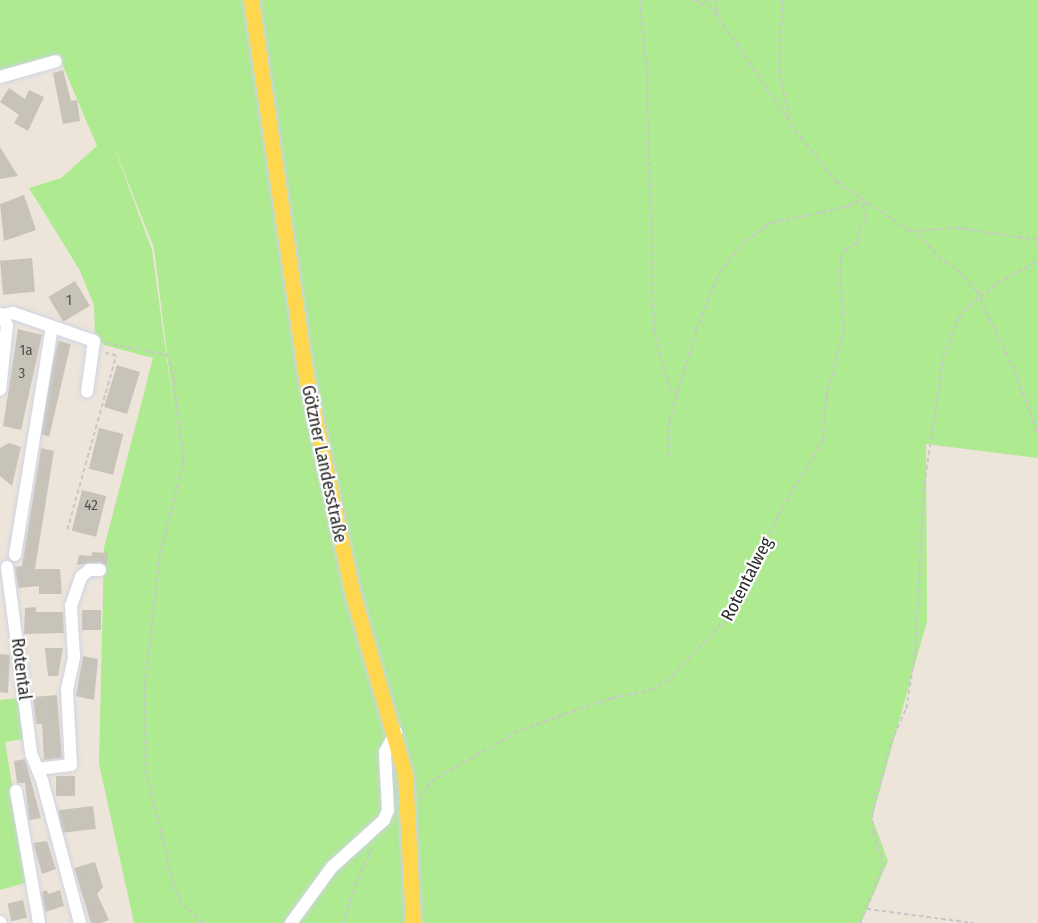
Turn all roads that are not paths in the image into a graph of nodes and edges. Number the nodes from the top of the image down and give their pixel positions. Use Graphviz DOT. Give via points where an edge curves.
graph roads {
  1 [pos="251,0"];
  2 [pos="56,61"];
  3 [pos="0,77"];
  4 [pos="1,314"];
  5 [pos="52,327"];
  6 [pos="0,390"];
  7 [pos="87,392"];
  8 [pos="15,555"];
  9 [pos="7,567"];
  10 [pos="100,570"];
  11 [pos="396,732"];
  12 [pos="38,769"];
  13 [pos="16,791"];
  14 [pos="39,923"];
  15 [pos="80,923"];
  16 [pos="291,923"];
  17 [pos="412,923"];
  1 -- 11 [label="main road, Götzner Landesstraße" via="304,368 352,592"];
  2 -- 3 [label="street"];
  4 -- 5 [label="street" via="13,313"];
  4 -- 6 [label="street" via="7,325 7,343"];
  5 -- 7 [label="street" via="93,345"];
  5 -- 8 [label="street"];
  9 -- 12 [label="street, Rotental" via="30,746"];
  10 -- 12 [label="street" via="89,570 81,577 71,606 74,657 67,690 71,765"];
  11 -- 16 [label="street" via="385,752 388,810 384,820 332,867"];
  11 -- 17 [label="main road, Götzner Landesstraße" via="411,819"];
  12 -- 15 [label="street, Rotental"];
  13 -- 14 [label="street"];
}
